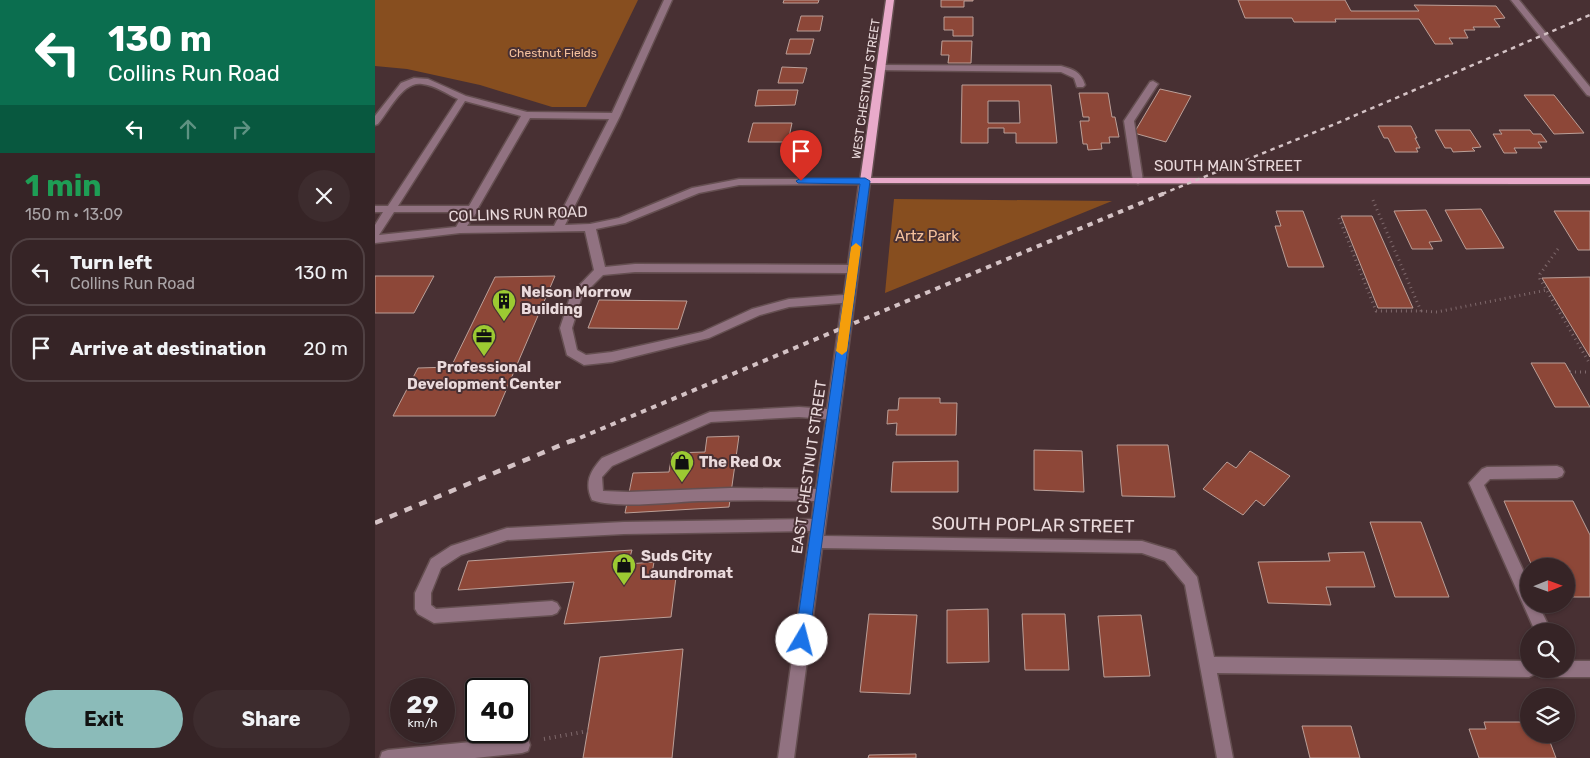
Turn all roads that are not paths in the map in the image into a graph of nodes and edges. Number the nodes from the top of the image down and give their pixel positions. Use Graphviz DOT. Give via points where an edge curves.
graph roads {
  1 [pos="668,0"];
  2 [pos="891,0"];
  3 [pos="1515,0"];
  4 [pos="881,68"];
  5 [pos="1153,84"];
  6 [pos="1080,85"];
  7 [pos="1590,93"];
  8 [pos="463,98"];
  9 [pos="527,115"];
  10 [pos="615,116"];
  11 [pos="375,122"];
  12 [pos="865,181"];
  13 [pos="1138,181"];
  14 [pos="1590,181"];
  15 [pos="391,209"];
  16 [pos="474,209"];
  17 [pos="375,210"];
  18 [pos="590,227"];
  19 [pos="558,229"];
  20 [pos="460,230"];
  21 [pos="375,233"];
  22 [pos="375,239"];
  23 [pos="853,269"];
  24 [pos="600,272"];
  25 [pos="849,299"];
  26 [pos="833,414"];
  27 [pos="1557,472"];
  28 [pos="822,495"];
  29 [pos="817,525"];
  30 [pos="815,542"];
  31 [pos="1520,580"];
  32 [pos="552,608"];
  33 [pos="1209,666"];
  34 [pos="1520,669"];
  35 [pos="1575,669"];
  36 [pos="1590,669"];
  37 [pos="522,745"];
  38 [pos="388,758"];
  39 [pos="786,758"];
  40 [pos="1225,758"];
  1 -- 10 [label="street"];
  2 -- 4 [label="main road, WEST CHESTNUT STREET"];
  3 -- 7 [label="street"];
  4 -- 6 [label="street" via="1061,69 1078,77"];
  4 -- 12 [label="main road, WEST CHESTNUT STREET"];
  5 -- 13 [label="street" via="1129,121"];
  8 -- 9 [label="street"];
  8 -- 11 [label="street" via="425,81 414,81 404,85"];
  8 -- 15 [label="street"];
  9 -- 10 [label="street"];
  9 -- 16 [label="street"];
  10 -- 19 [label="street"];
  12 -- 13 [label="main road, SOUTH MAIN STREET"];
  12 -- 18 [label="street, COLLINS RUN ROAD" via="763,181 718,186 687,193 621,220"];
  12 -- 23 [label="street, EAST CHESTNUT STREET"];
  13 -- 14 [label="main road, SOUTH MAIN STREET"];
  15 -- 16 [label="street"];
  15 -- 17 [label="street"];
  15 -- 21 [label="street"];
  16 -- 20 [label="street"];
  18 -- 19 [label="street, COLLINS RUN ROAD"];
  18 -- 24 [label="street"];
  19 -- 20 [label="street, COLLINS RUN ROAD"];
  20 -- 22 [label="street, COLLINS RUN ROAD"];
  23 -- 24 [label="street" via="635,268"];
  23 -- 25 [label="street, EAST CHESTNUT STREET"];
  24 -- 25 [label="street" via="577,294 566,328 571,352 584,360 664,346 789,303"];
  25 -- 26 [label="street, EAST CHESTNUT STREET"];
  26 -- 28 [label="street, EAST CHESTNUT STREET"];
  26 -- 28 [label="street" via="799,412 710,417 607,462 595,474 593,484 597,496 612,497"];
  27 -- 31 [label="street" via="1487,473 1476,483"];
  28 -- 29 [label="street, EAST CHESTNUT STREET"];
  29 -- 30 [label="street, EAST CHESTNUT STREET"];
  29 -- 32 [label="street" via="624,528 507,534 456,550 436,564 423,593 423,609 434,616"];
  30 -- 33 [label="street, SOUTH POPLAR STREET" via="1142,547 1170,556 1192,582"];
  30 -- 39 [label="street, EAST CHESTNUT STREET"];
  33 -- 34 [label="street"];
  33 -- 40 [label="street, SOUTH POPLAR STREET"];
  35 -- 36 [label="street"];
  37 -- 38 [label="street"];
}
